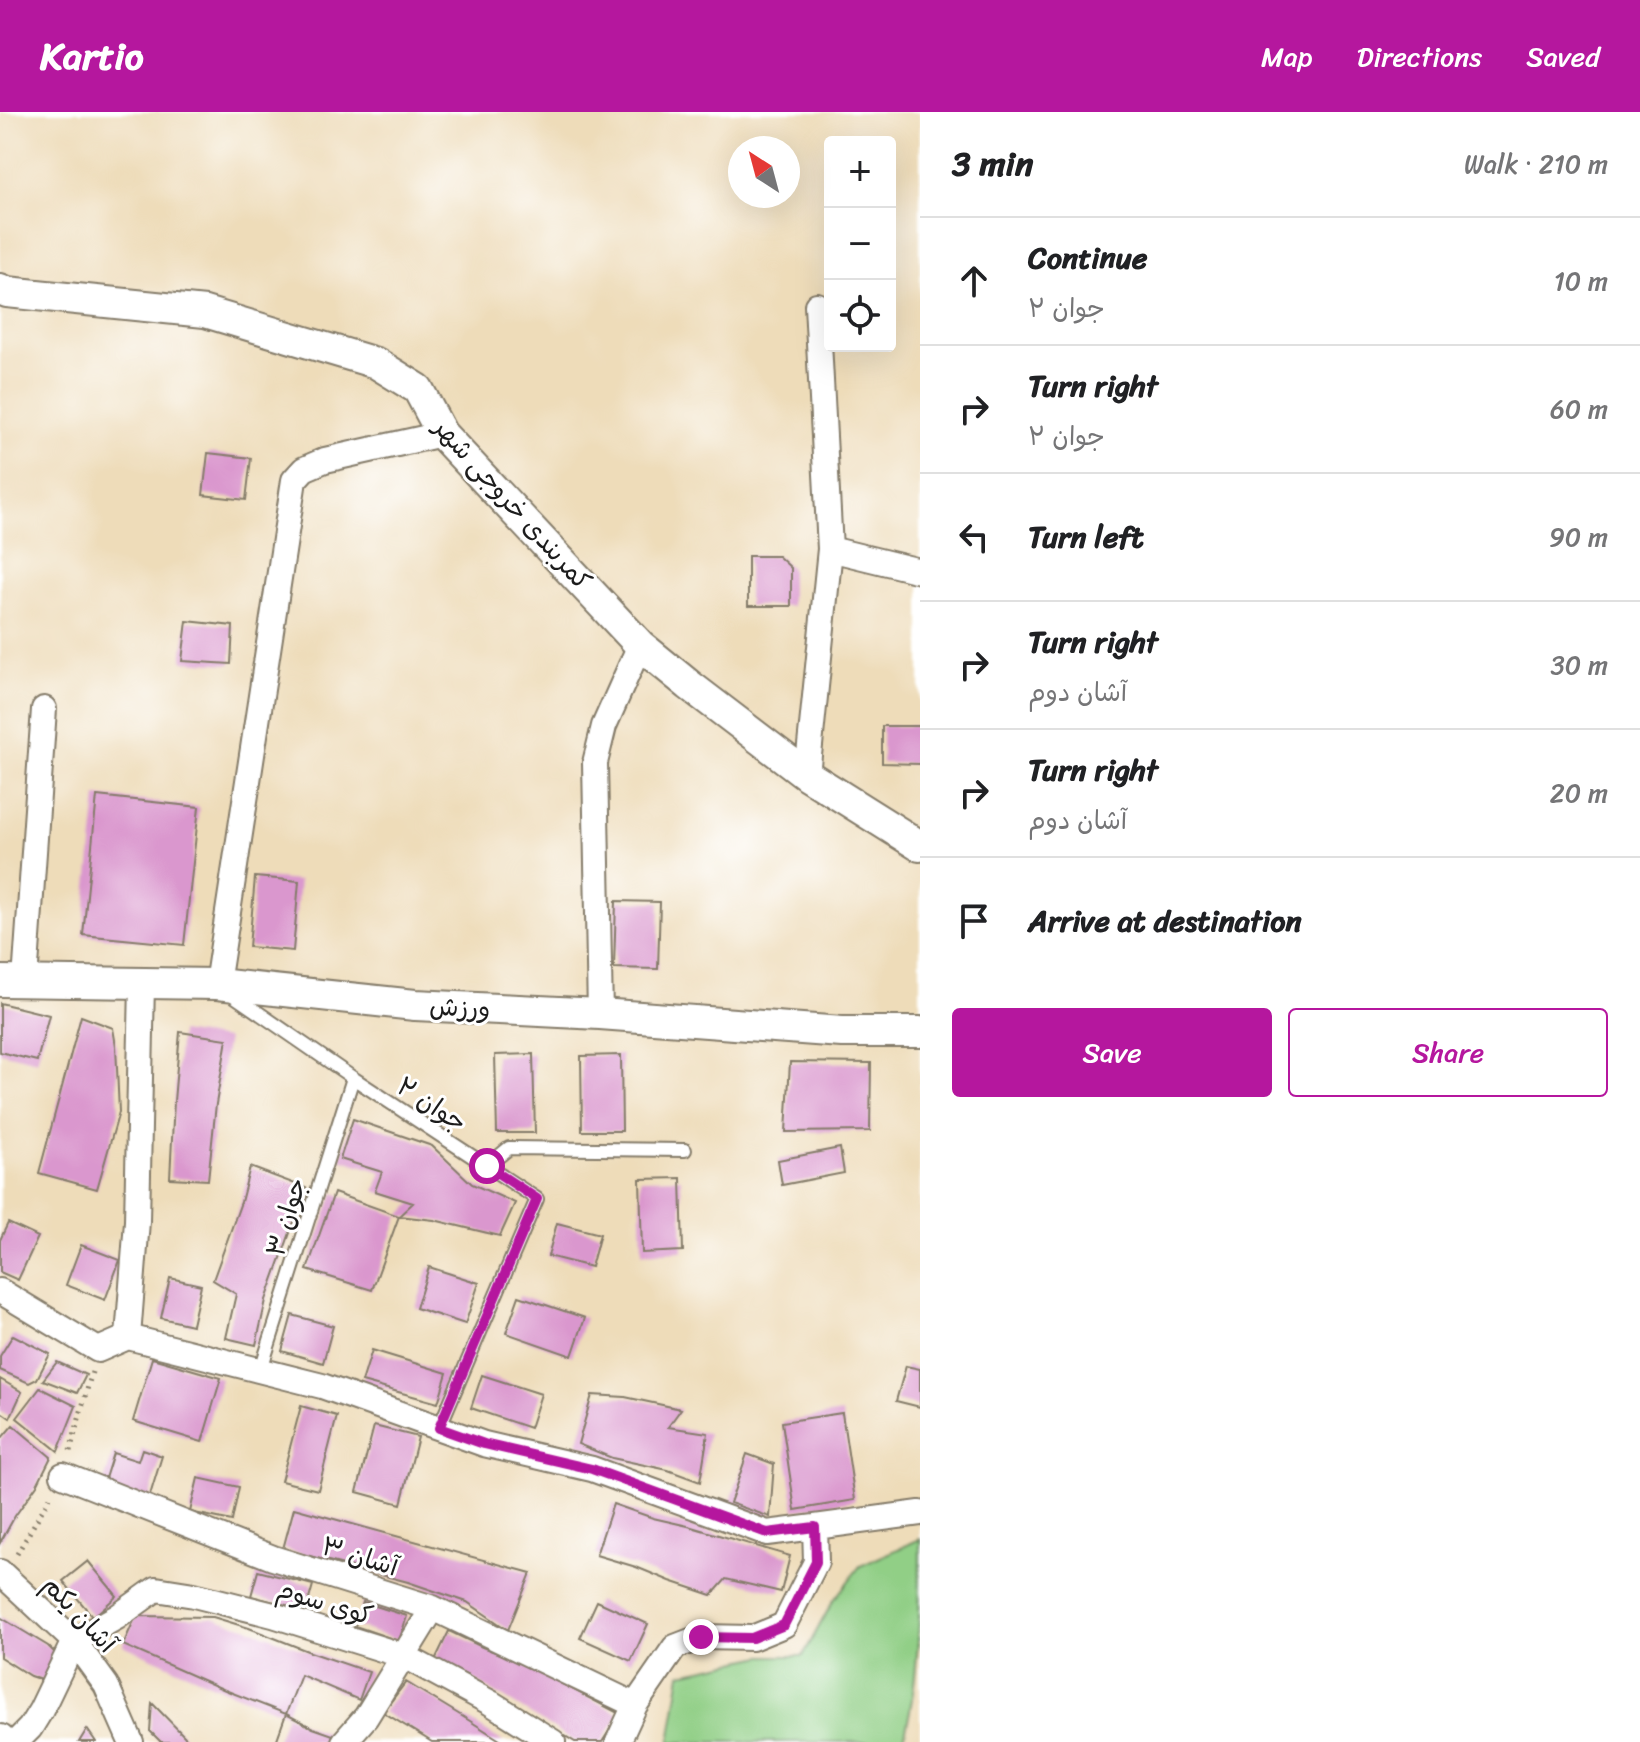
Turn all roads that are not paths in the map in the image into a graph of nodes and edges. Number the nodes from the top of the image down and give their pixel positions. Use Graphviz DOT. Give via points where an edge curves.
graph roads {
  1 [pos="0,289"];
  2 [pos="817,305"];
  3 [pos="442,434"];
  4 [pos="830,549"];
  5 [pos="920,571"];
  6 [pos="640,645"];
  7 [pos="44,709"];
  8 [pos="807,775"];
  9 [pos="920,846"];
  10 [pos="12,981"];
  11 [pos="142,983"];
  12 [pos="217,984"];
  13 [pos="600,1014"];
  14 [pos="920,1032"];
  15 [pos="353,1078"];
  16 [pos="685,1150"];
  17 [pos="487,1166"];
  18 [pos="0,1291"];
  19 [pos="128,1337"];
  20 [pos="261,1369"];
  21 [pos="439,1428"];
  22 [pos="63,1475"];
  23 [pos="920,1513"];
  24 [pos="815,1527"];
  25 [pos="1,1578"];
  26 [pos="433,1608"];
  27 [pos="74,1641"];
  28 [pos="404,1656"];
  29 [pos="635,1705"];
  30 [pos="16,1742"];
  31 [pos="131,1742"];
  32 [pos="344,1742"];
  33 [pos="553,1742"];
  34 [pos="618,1742"];
  1 -- 3 [label="street, کمربندی خروجی شهر" via="205,312 376,363 418,389"];
  2 -- 4 [label="street"];
  3 -- 6 [label="street, کمربندی خروجی شهر"];
  3 -- 12 [label="street" via="325,460 294,480"];
  4 -- 5 [label="street"];
  4 -- 8 [label="street"];
  6 -- 8 [label="street, کمربندی خروجی شهر"];
  6 -- 13 [label="street" via="604,726 595,763"];
  7 -- 10 [label="street"];
  8 -- 9 [label="street, کمربندی خروجی شهر"];
  10 -- 11 [label="street, ورزش"];
  11 -- 12 [label="street, ورزش"];
  11 -- 19 [label="street" via="137,1221"];
  12 -- 13 [label="street, ورزش" via="415,1005"];
  12 -- 15 [label="lane, جوان ۲"];
  13 -- 14 [label="street, ورزش" via="842,1032"];
  15 -- 17 [label="lane, جوان ۲"];
  15 -- 20 [label="lane, جوان ۳"];
  16 -- 17 [label="lane" via="509,1148"];
  17 -- 21 [label="lane, جوان ۲" via="537,1199"];
  18 -- 19 [label="street" via="98,1350"];
  19 -- 20 [label="street"];
  20 -- 21 [label="street"];
  21 -- 24 [label="street" via="592,1469 767,1533"];
  22 -- 26 [label="street, آشان ۳" via="273,1558"];
  23 -- 24 [label="street"];
  24 -- 29 [label="street" via="816,1562 784,1625 752,1638 701,1637 675,1647"];
  25 -- 27 [label="street, آشان یکم"];
  26 -- 28 [label="street"];
  26 -- 29 [label="street, آشان ۳"];
  27 -- 28 [label="street, کوی سوم" via="156,1589 273,1615"];
  27 -- 30 [label="street" via="41,1710"];
  27 -- 31 [label="street, آشان یکم" via="106,1685"];
  28 -- 32 [label="street"];
  28 -- 33 [label="street, کوی سوم"];
  29 -- 34 [label="street"];
}
